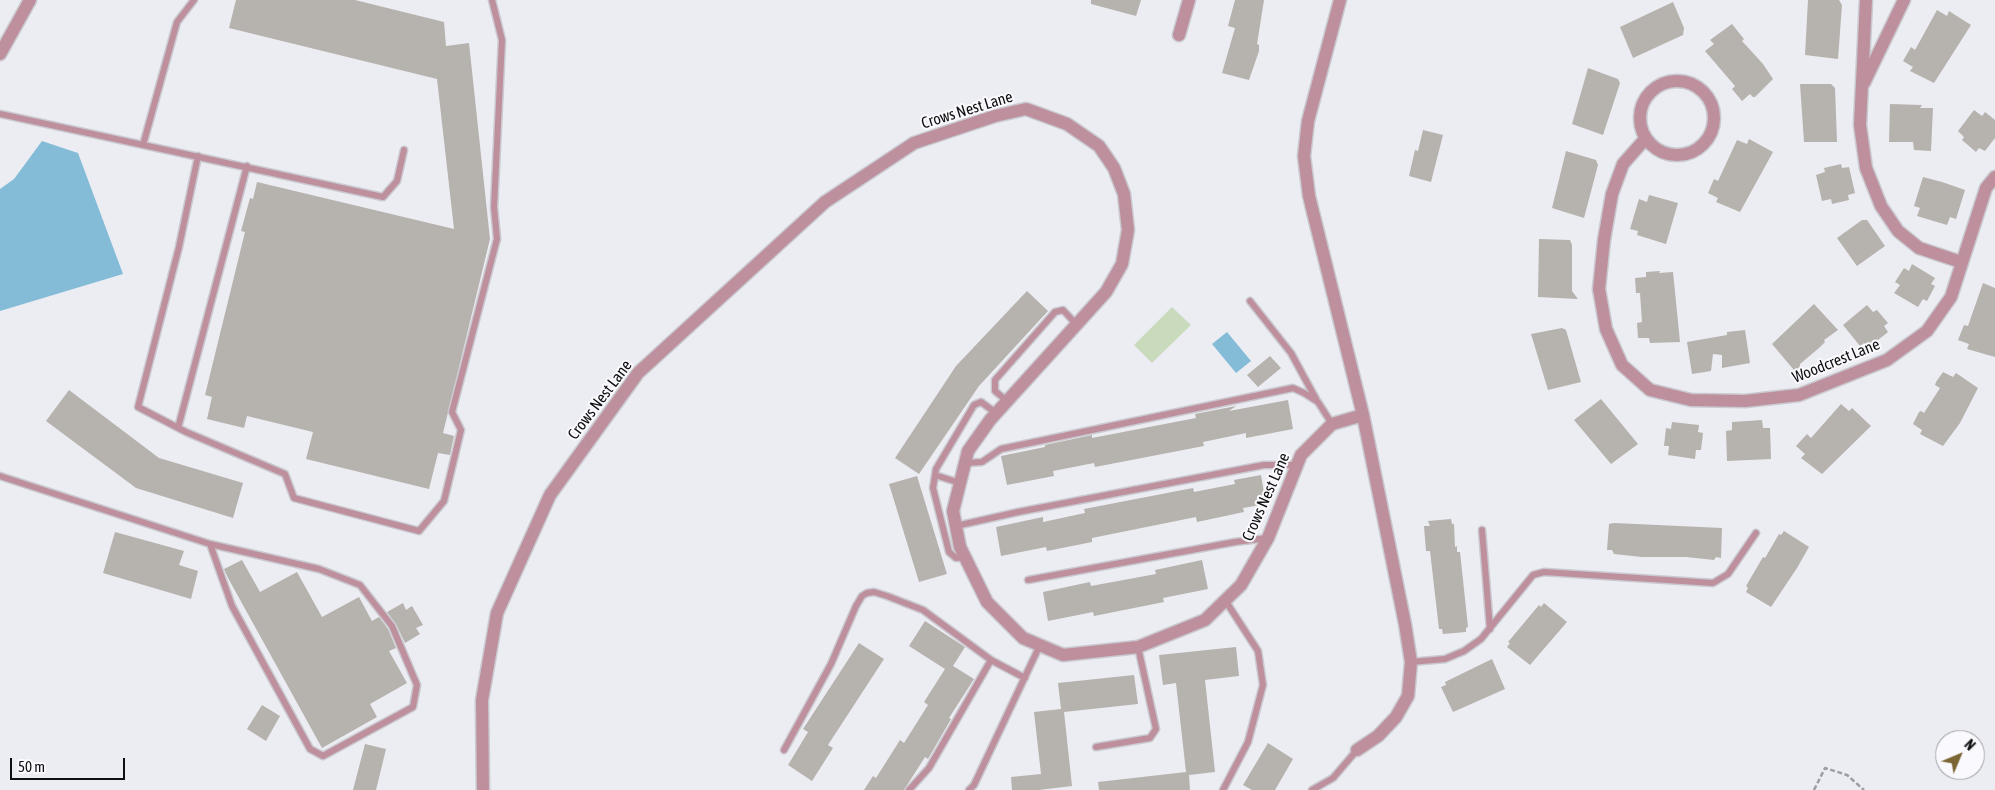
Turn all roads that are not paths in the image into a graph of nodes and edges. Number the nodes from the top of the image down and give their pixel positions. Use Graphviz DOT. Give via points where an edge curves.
graph roads {
  1 [pos="30,0"];
  2 [pos="194,0"];
  3 [pos="492,0"];
  4 [pos="1189,0"];
  5 [pos="1340,0"];
  6 [pos="1866,0"];
  7 [pos="1904,0"];
  8 [pos="1179,35"];
  9 [pos="0,54"];
  10 [pos="1861,90"];
  11 [pos="0,114"];
  12 [pos="1646,138"];
  13 [pos="143,145"];
  14 [pos="404,150"];
  15 [pos="198,156"];
  16 [pos="247,166"];
  17 [pos="1995,177"];
  18 [pos="1961,262"];
  19 [pos="1250,301"];
  20 [pos="1077,325"];
  21 [pos="1007,401"];
  22 [pos="1318,402"];
  23 [pos="996,414"];
  24 [pos="1363,415"];
  25 [pos="1332,424"];
  26 [pos="178,428"];
  27 [pos="965,463"];
  28 [pos="1297,465"];
  29 [pos="935,475"];
  30 [pos="0,476"];
  31 [pos="960,483"];
  32 [pos="956,526"];
  33 [pos="1482,530"];
  34 [pos="1756,533"];
  35 [pos="1268,538"];
  36 [pos="210,544"];
  37 [pos="965,557"];
  38 [pos="1028,580"];
  39 [pos="1225,600"];
  40 [pos="1490,629"];
  41 [pos="1040,645"];
  42 [pos="1138,647"];
  43 [pos="991,660"];
  44 [pos="1411,662"];
  45 [pos="1025,678"];
  46 [pos="1096,747"];
  47 [pos="784,750"];
  48 [pos="1357,750"];
  49 [pos="483,790"];
  50 [pos="909,790"];
  51 [pos="970,790"];
  52 [pos="1223,790"];
  53 [pos="1312,790"];
  1 -- 9 [label="street"];
  2 -- 13 [label="lane" via="177,22"];
  3 -- 26 [label="lane" via="502,40 494,207 498,239 452,412 461,430 444,501 420,531 294,498 285,474"];
  4 -- 8 [label="street"];
  5 -- 24 [label="street" via="1308,121 1304,156 1309,196"];
  6 -- 10 [label="street"];
  7 -- 10 [label="street"];
  10 -- 18 [label="street" via="1860,125 1866,168 1881,206 1898,231 1919,248"];
  11 -- 13 [label="lane"];
  12 -- 12 [label="street" via="1660,151 1673,155 1699,148 1707,139 1714,118 1708,99 1692,84 1680,81 1658,86 1646,96 1641,108 1641,128"];
  12 -- 18 [label="street, Woodcrest Lane" via="1623,164 1612,194 1599,289 1606,329 1622,365 1650,390 1691,400 1746,401 1799,395 1887,360 1927,331 1951,297"];
  13 -- 15 [label="lane"];
  14 -- 16 [label="lane" via="397,180 383,197"];
  15 -- 16 [label="lane"];
  15 -- 26 [label="lane" via="179,247 138,407"];
  16 -- 26 [label="lane"];
  17 -- 18 [label="street, Woodcrest Lane" via="1986,188"];
  19 -- 22 [label="lane" via="1291,353"];
  20 -- 21 [label="street, Crows Nest Lane"];
  20 -- 21 [label="lane" via="1063,310 1055,312 995,380 995,391"];
  20 -- 49 [label="street, Crows Nest Lane" via="1106,292 1122,264 1128,230 1124,194 1114,168 1099,146 1067,124 1026,109 994,116 914,143 825,202 638,373 550,495 497,613 482,700"];
  21 -- 23 [label="street, Crows Nest Lane"];
  22 -- 25 [label="lane"];
  22 -- 27 [label="lane" via="1293,388 1001,449 982,462"];
  23 -- 27 [label="street, Crows Nest Lane" via="968,451"];
  23 -- 29 [label="lane" via="981,402 974,405"];
  24 -- 25 [label="street, Crows Nest Lane"];
  24 -- 44 [label="street"];
  25 -- 28 [label="street, Crows Nest Lane" via="1302,455"];
  27 -- 31 [label="street, Crows Nest Lane"];
  28 -- 32 [label="lane" via="1264,465"];
  28 -- 35 [label="street, Crows Nest Lane"];
  29 -- 31 [label="lane"];
  29 -- 37 [label="lane" via="933,488 949,552 956,558"];
  30 -- 36 [label="lane"];
  31 -- 32 [label="street, Crows Nest Lane" via="953,511"];
  32 -- 37 [label="street, Crows Nest Lane"];
  33 -- 40 [label="lane"];
  34 -- 40 [label="lane" via="1728,574 1714,583 1544,572 1533,575"];
  35 -- 38 [label="lane"];
  35 -- 39 [label="street, Crows Nest Lane" via="1241,585"];
  36 -- 36 [label="lane" via="319,569 360,585 392,626 417,685 413,707 324,756 310,749 232,606"];
  37 -- 41 [label="street, Crows Nest Lane" via="987,602 1022,638"];
  39 -- 42 [label="street, Crows Nest Lane" via="1205,620"];
  39 -- 52 [label="lane" via="1258,651 1263,685 1248,742"];
  40 -- 44 [label="lane" via="1464,651 1445,658"];
  41 -- 42 [label="street, Crows Nest Lane" via="1063,655"];
  41 -- 45 [label="lane"];
  42 -- 46 [label="lane" via="1156,729 1150,738"];
  43 -- 45 [label="lane"];
  43 -- 47 [label="lane" via="923,610 880,594 867,593 856,606 831,664"];
  43 -- 50 [label="lane" via="929,768"];
  44 -- 48 [label="street" via="1408,696 1396,717 1378,736"];
  45 -- 51 [label="lane"];
  48 -- 53 [label="lane" via="1333,778"];
}
